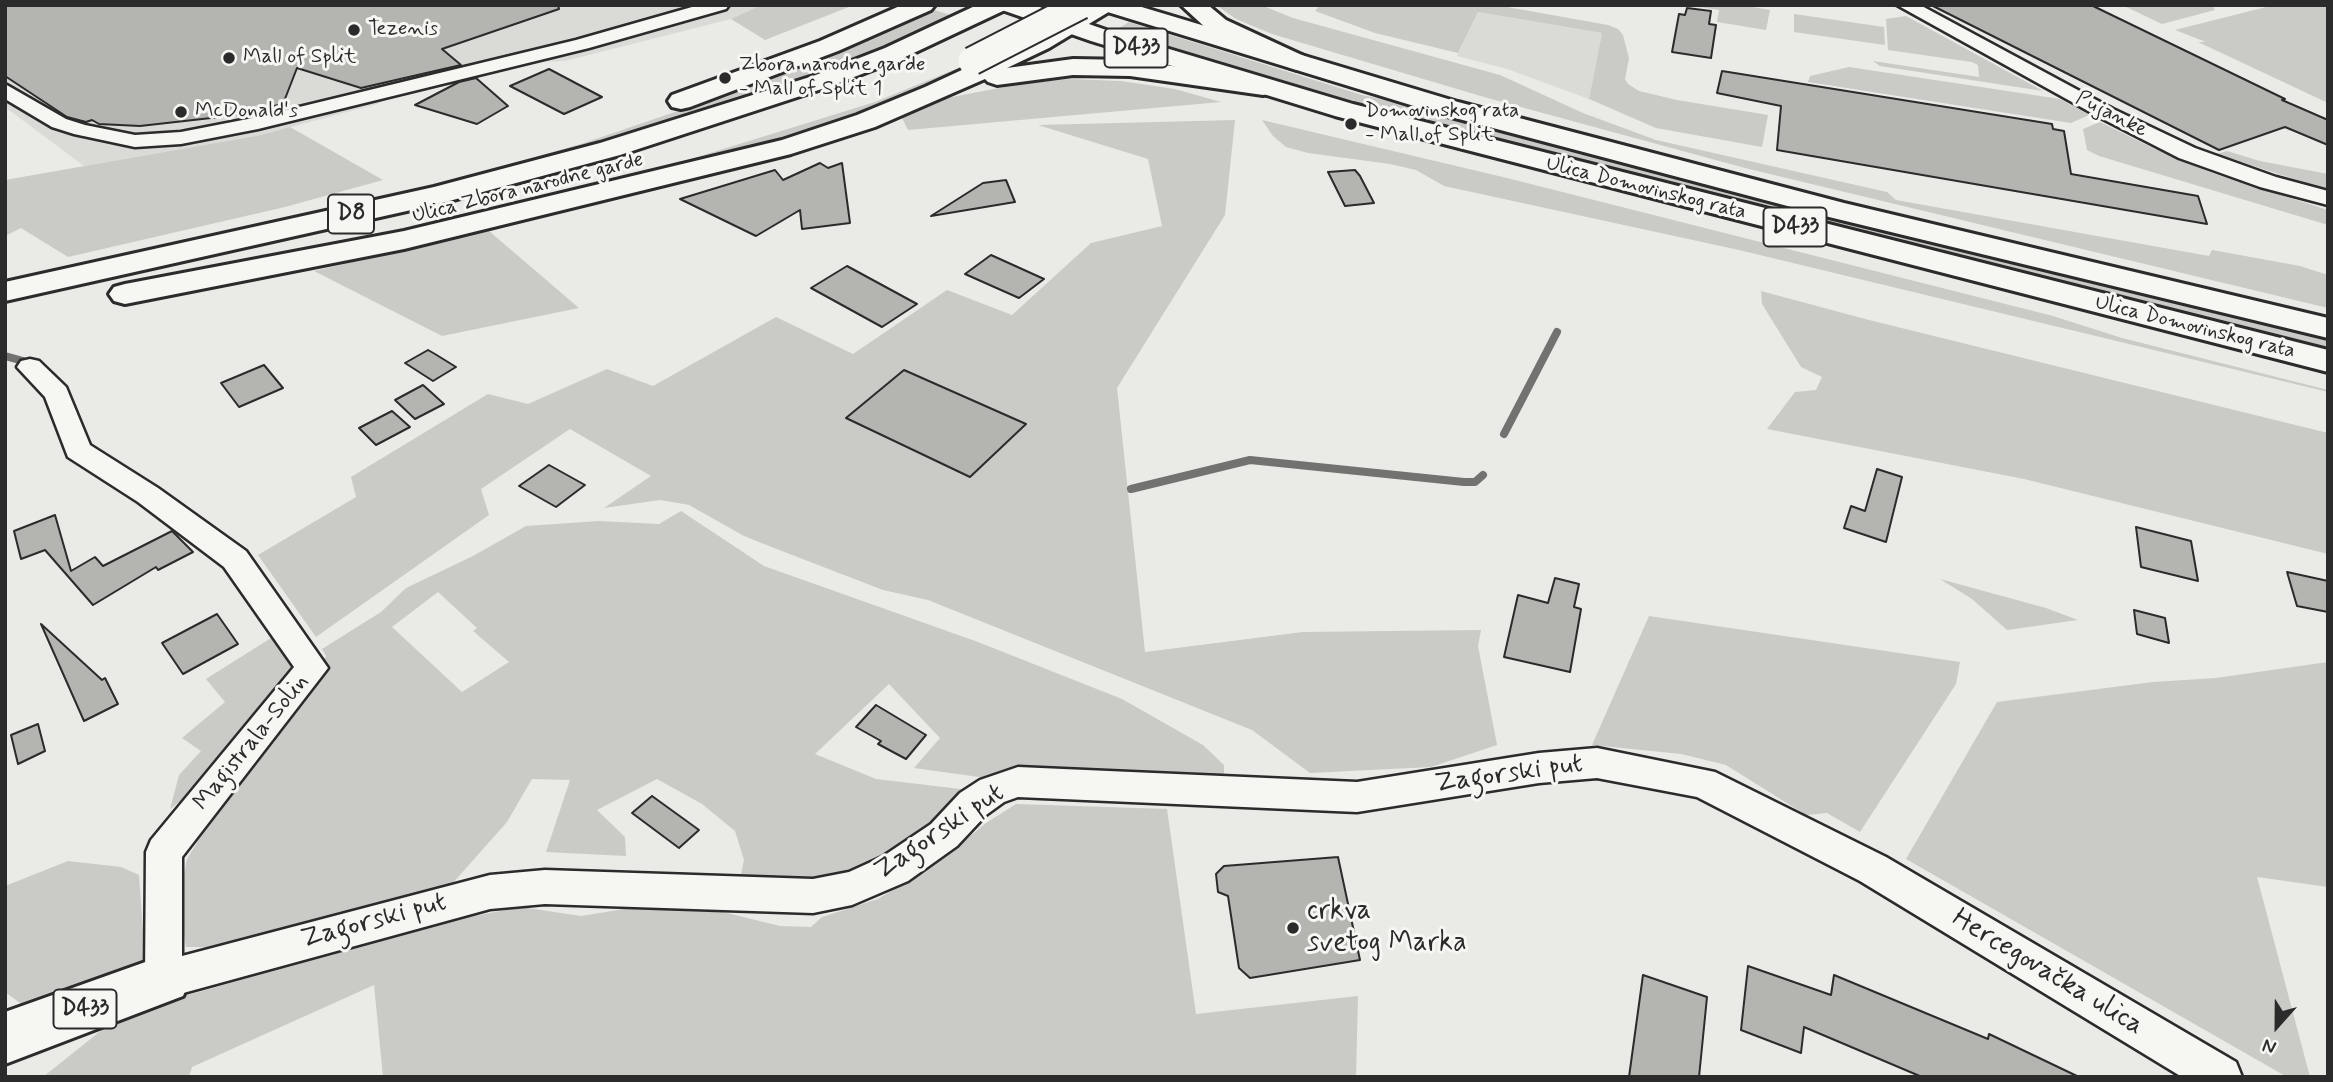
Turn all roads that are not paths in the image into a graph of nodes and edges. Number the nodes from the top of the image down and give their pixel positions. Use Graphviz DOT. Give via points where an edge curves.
graph roads {
  1 [pos="720,5"];
  2 [pos="923,5"];
  3 [pos="997,5"];
  4 [pos="1010,5"];
  5 [pos="1032,5"];
  6 [pos="1106,5"];
  7 [pos="1193,5"];
  8 [pos="1906,5"];
  9 [pos="1075,16"];
  10 [pos="959,45"];
  11 [pos="1297,62"];
  12 [pos="1264,87"];
  13 [pos="5,90"];
  14 [pos="934,93"];
  15 [pos="2328,198"];
  16 [pos="91,274"];
  17 [pos="5,292"];
  18 [pos="125,294"];
  19 [pos="5,317"];
  20 [pos="2328,328"];
  21 [pos="2328,361"];
  22 [pos="30,367"];
  23 [pos="1873,869"];
  24 [pos="165,979"];
  25 [pos="5,1038"];
  26 [pos="2221,1077"];
  1 -- 13 [label="street" via="582,44 181,138 135,141 90,132 59,123"];
  2 -- 16 [label="main road" via="766,71 603,128"];
  3 -- 10 [label="main road, Ulica Zbora narodne garde / D8"];
  4 -- 9 [label="main road, Ulica Domovinskog rata / D433"];
  5 -- 10 [label="main road, Ulica Zbora narodne garde / D8"];
  6 -- 9 [label="main road"];
  6 -- 11 [label="main road, Ulica Domovinskog rata / D433"];
  7 -- 11 [label="main road" via="1217,25"];
  8 -- 15 [label="street, Pujanke" via="2187,153"];
  9 -- 10 [label="main road, bridge"];
  9 -- 12 [label="main road, Ulica Domovinskog rata / D433"];
  9 -- 14 [label="main road" via="1040,43"];
  10 -- 16 [label="main road, Ulica Zbora narodne garde / D8" via="438,195"];
  10 -- 18 [label="main road, Ulica Zbora narodne garde / D8" via="880,99 824,117 412,217"];
  11 -- 20 [label="main road, Ulica Domovinskog rata / D433" via="1449,108 1839,211"];
  12 -- 14 [label="main road" via="1157,70 1073,67 1007,75"];
  12 -- 21 [label="main road, Ulica Domovinskog rata / D433" via="1609,180"];
  14 -- 18 [label="main road" via="866,121 754,157 404,240"];
  16 -- 17 [label="main road, Ulica Zbora narodne garde / D8"];
  18 -- 19 [label="main road, Ulica Zbora narodne garde / D8"];
  22 -- 24 [label="street, Magistrala-Solin" via="57,393 78,450 235,559 312,668 164,852"];
  23 -- 24 [label="street, Zagorski put" via="1703,783 1597,763 1357,797 1018,782 973,804 944,835 895,869 852,888 813,895 545,887 490,892"];
  23 -- 26 [label="street, Hercegovačka ulica"];
  24 -- 25 [label="main road, Zagorski put / D433"];
}
